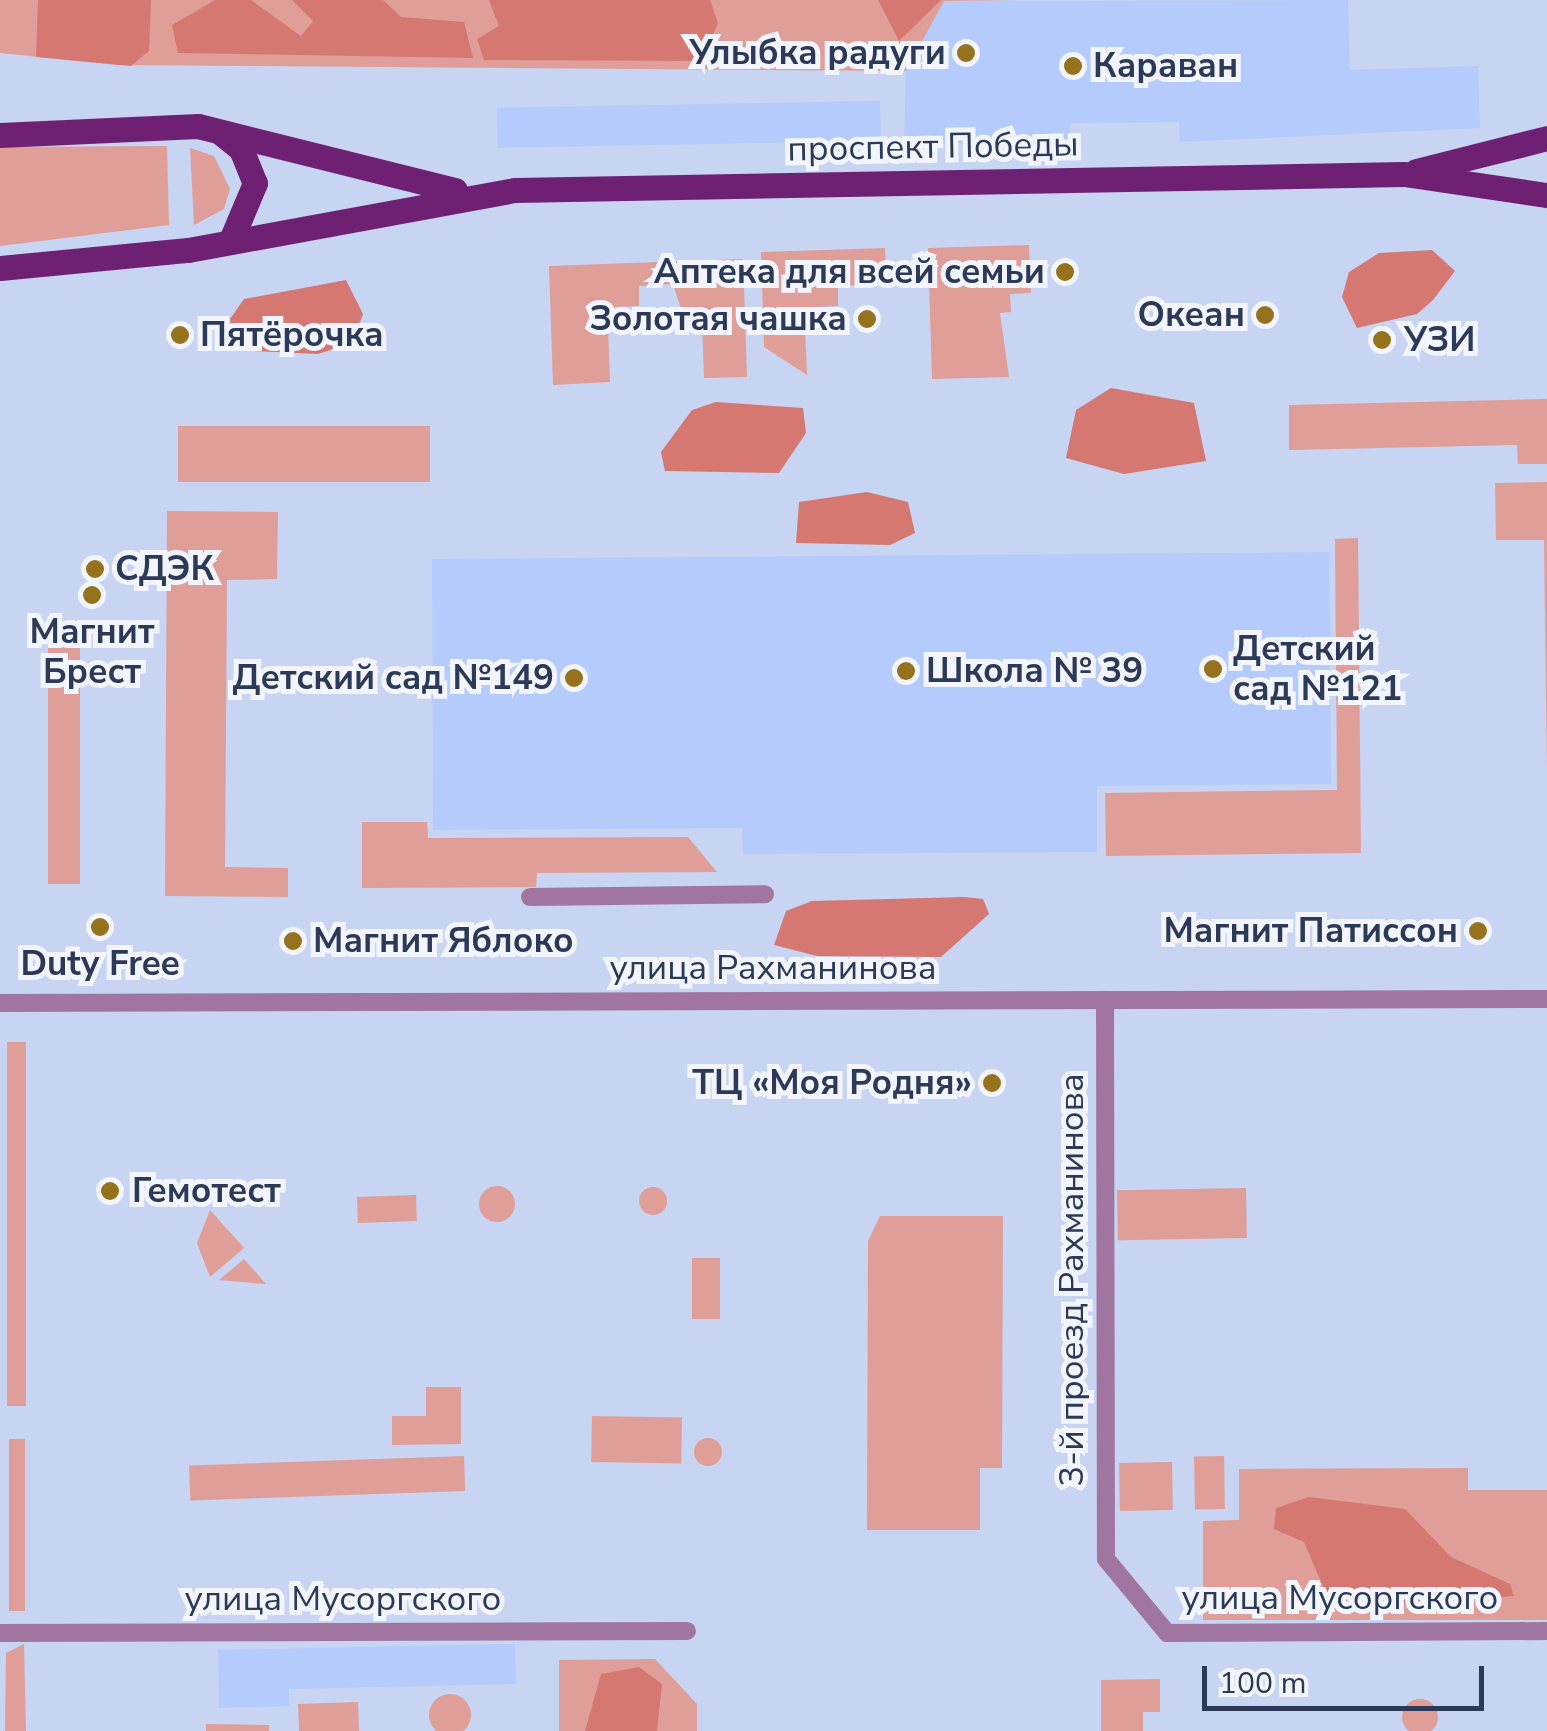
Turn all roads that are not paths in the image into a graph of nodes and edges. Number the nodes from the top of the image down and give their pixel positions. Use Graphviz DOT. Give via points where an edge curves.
graph roads {
  1 [pos="218,131"];
  2 [pos="0,135"];
  3 [pos="1547,138"];
  4 [pos="1404,174"];
  5 [pos="464,192"];
  6 [pos="1547,195"];
  7 [pos="231,240"];
  8 [pos="0,268"];
  9 [pos="765,894"];
  10 [pos="530,896"];
  11 [pos="1547,999"];
  12 [pos="1105,1000"];
  13 [pos="0,1003"];
  14 [pos="1106,1559"];
  15 [pos="687,1631"];
  16 [pos="1547,1632"];
  17 [pos="0,1633"];
  1 -- 2 [label="main road, проспект Победы"];
  1 -- 5 [label="main road, проспект Победы"];
  1 -- 7 [label="main road" via="241,149 255,183"];
  3 -- 4 [label="main road, проспект Победы"];
  4 -- 5 [label="main road, проспект Победы"];
  4 -- 6 [label="main road, проспект Победы"];
  5 -- 7 [label="main road, проспект Победы"];
  7 -- 8 [label="main road, проспект Победы"];
  9 -- 10 [label="street"];
  11 -- 12 [label="street, улица Рахманинова"];
  12 -- 13 [label="street, улица Рахманинова"];
  12 -- 14 [label="street, 3-й проезд Рахманинова"];
  14 -- 16 [label="street, улица Мусоргского" via="1167,1633"];
  15 -- 17 [label="street, улица Мусоргского"];
}
